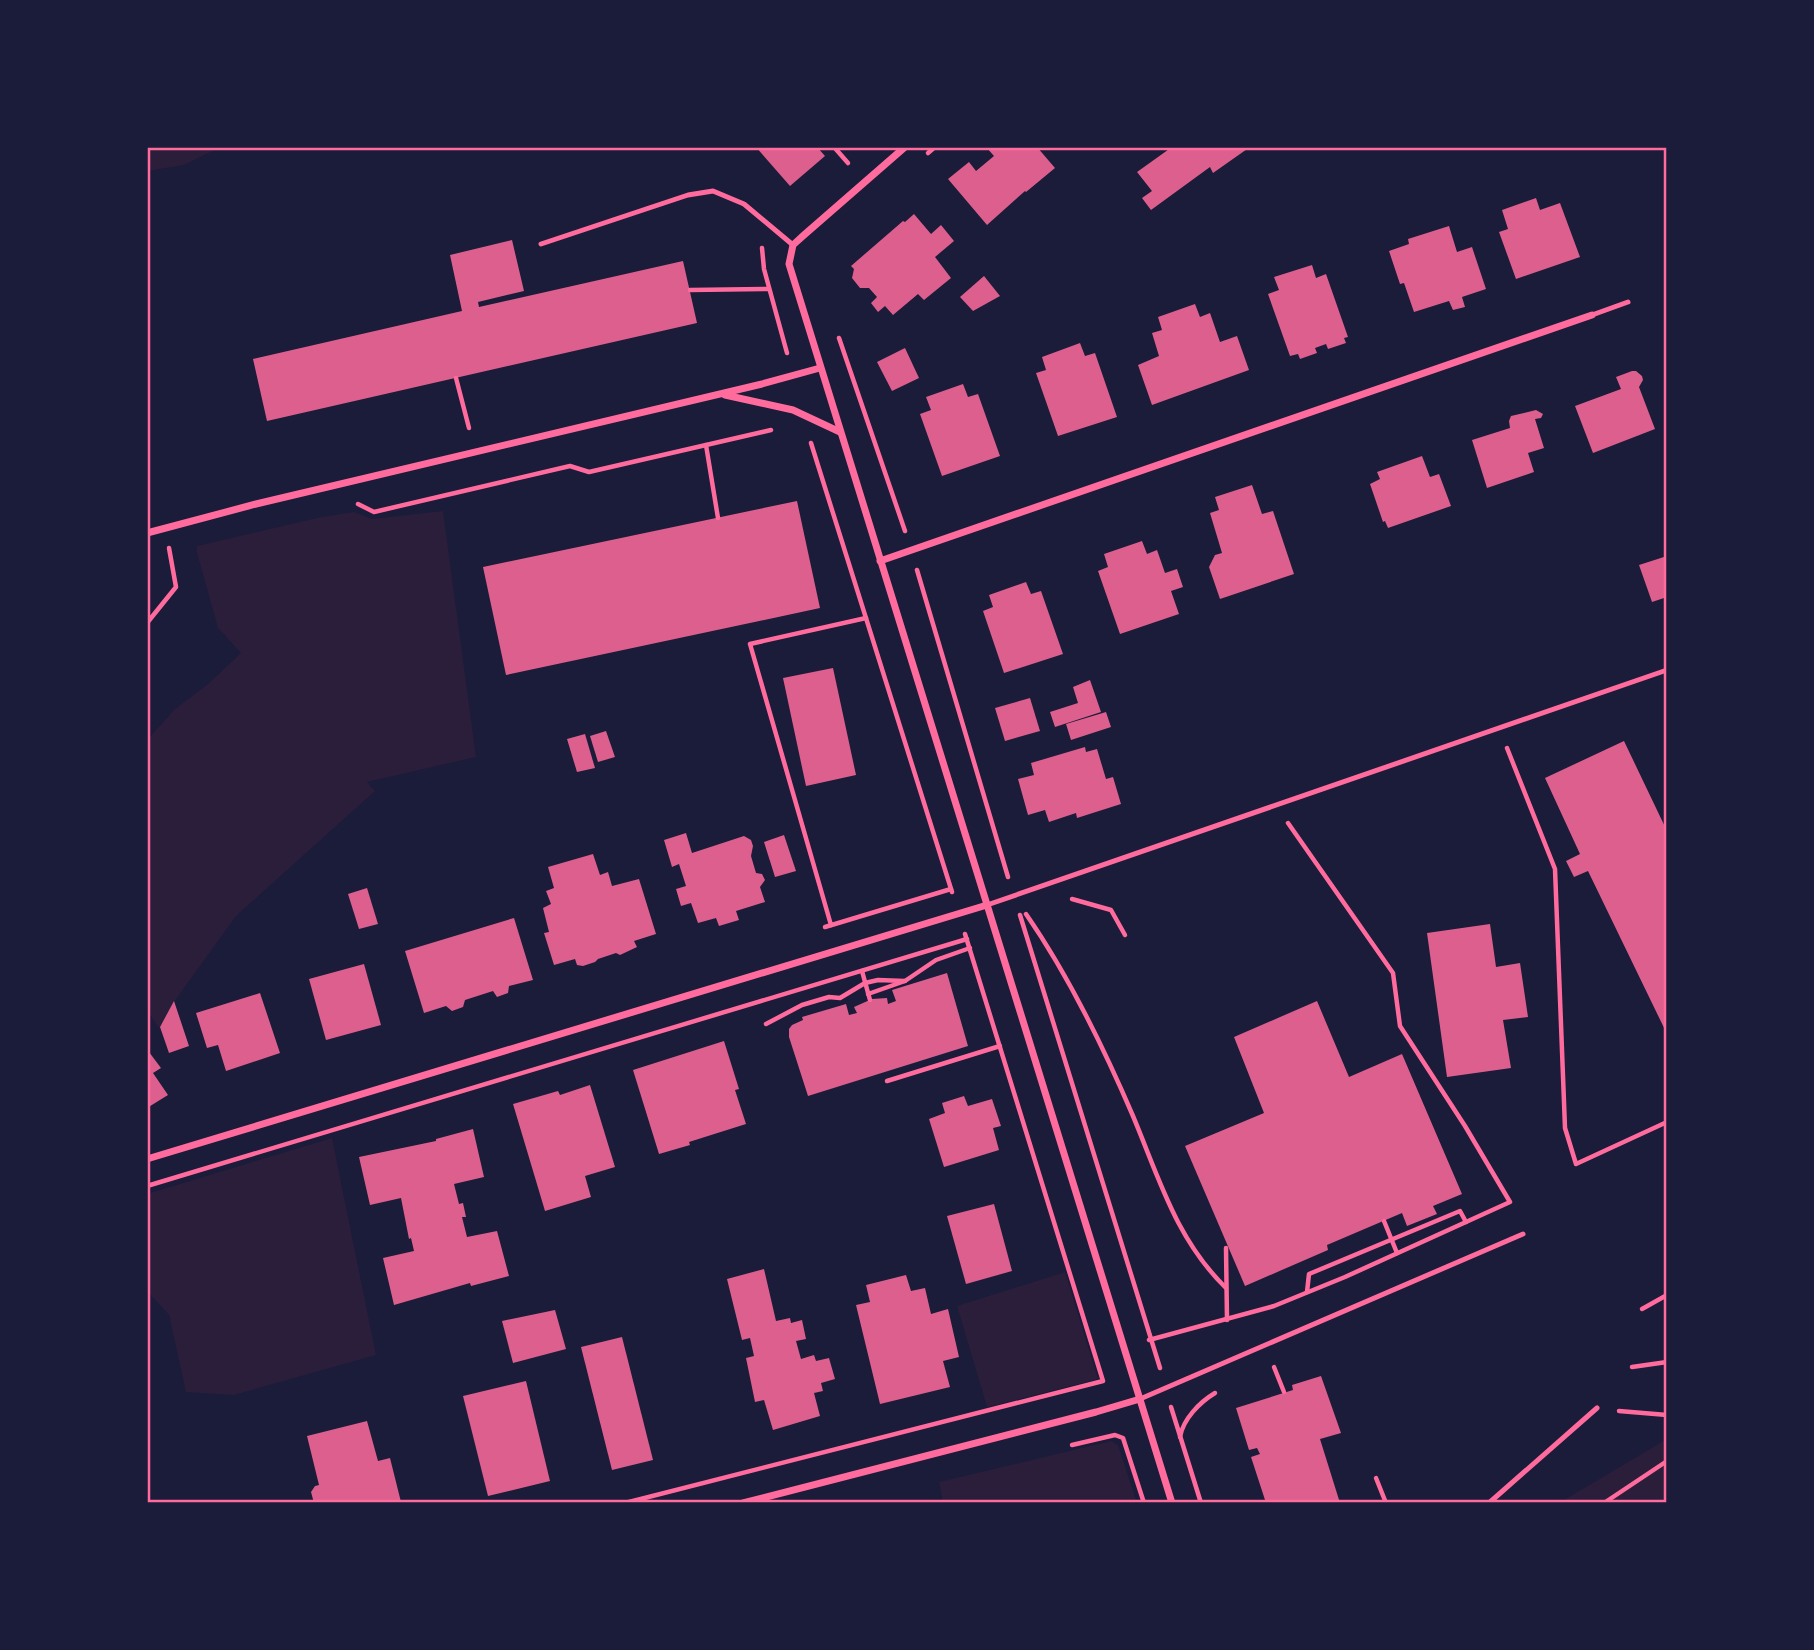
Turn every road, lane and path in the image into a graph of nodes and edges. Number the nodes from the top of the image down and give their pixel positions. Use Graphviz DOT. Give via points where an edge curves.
graph roads {
  1 [pos="835,147"];
  2 [pos="905,147"];
  3 [pos="935,147"];
  4 [pos="925,155"];
  5 [pos="848,163"];
  6 [pos="541,244"];
  7 [pos="793,245"];
  8 [pos="769,289"];
  9 [pos="690,290"];
  10 [pos="1628,302"];
  11 [pos="1592,315"];
  12 [pos="834,326"];
  13 [pos="820,368"];
  14 [pos="456,378"];
  15 [pos="721,394"];
  16 [pos="469,428"];
  17 [pos="776,429"];
  18 [pos="840,432"];
  19 [pos="807,439"];
  20 [pos="706,445"];
  21 [pos="812,445"];
  22 [pos="355,503"];
  23 [pos="718,518"];
  24 [pos="903,526"];
  25 [pos="147,533"];
  26 [pos="181,544"];
  27 [pos="169,547"];
  28 [pos="158,550"];
  29 [pos="880,561"];
  30 [pos="915,564"];
  31 [pos="866,618"];
  32 [pos="147,623"];
  33 [pos="1667,670"];
  34 [pos="1499,728"];
  35 [pos="1276,805"];
  36 [pos="1042,886"];
  37 [pos="1014,896"];
  38 [pos="987,905"];
  39 [pos="831,925"];
  40 [pos="1125,935"];
  41 [pos="967,939"];
  42 [pos="970,948"];
  43 [pos="862,970"];
  44 [pos="905,981"];
  45 [pos="865,983"];
  46 [pos="766,1024"];
  47 [pos="1000,1046"];
  48 [pos="887,1080"];
  49 [pos="1667,1124"];
  50 [pos="147,1159"];
  51 [pos="147,1186"];
  52 [pos="1384,1221"];
  53 [pos="1466,1222"];
  54 [pos="1523,1234"];
  55 [pos="1392,1241"];
  56 [pos="1226,1248"];
  57 [pos="1397,1253"];
  58 [pos="1226,1288"];
  59 [pos="1307,1292"];
  60 [pos="1667,1296"];
  61 [pos="1642,1310"];
  62 [pos="1227,1320"];
  63 [pos="1152,1339"];
  64 [pos="1096,1355"];
  65 [pos="1667,1362"];
  66 [pos="1274,1367"];
  67 [pos="1632,1367"];
  68 [pos="1166,1388"];
  69 [pos="1284,1392"];
  70 [pos="1140,1398"];
  71 [pos="1597,1409"];
  72 [pos="1667,1415"];
  73 [pos="1064,1447"];
  74 [pos="1667,1461"];
  75 [pos="1376,1478"];
  76 [pos="625,1503"];
  77 [pos="743,1503"];
  78 [pos="1144,1503"];
  79 [pos="1172,1503"];
  80 [pos="1201,1503"];
  81 [pos="1386,1503"];
  82 [pos="1489,1503"];
  83 [pos="1604,1503"];
  1 -- 5 [label="path"];
  2 -- 7 [label="street"];
  3 -- 4 [label="path"];
  6 -- 7 [label="lane" via="688,195 713,191 744,204"];
  7 -- 13 [label="street" via="789,264"];
  8 -- 9 [label="path"];
  10 -- 11 [label="lane"];
  11 -- 29 [label="street"];
  12 -- 24 [label="path"];
  13 -- 15 [label="street"];
  13 -- 18 [label="street"];
  14 -- 16 [label="path"];
  15 -- 18 [label="street" via="793,410"];
  15 -- 25 [label="street"];
  17 -- 20 [label="path"];
  18 -- 29 [label="street"];
  19 -- 21 [label="path"];
  20 -- 22 [label="path" via="589,472 570,466 374,512"];
  20 -- 23 [label="path"];
  26 -- 27 [label="path"];
  27 -- 28 [label="path"];
  27 -- 32 [label="path" via="176,587"];
  29 -- 38 [label="street"];
  30 -- 37 [label="path"];
  31 -- 39 [label="path" via="750,644"];
  33 -- 34 [label="lane"];
  34 -- 35 [label="lane"];
  34 -- 49 [label="path" via="1555,869 1564,1128 1576,1164"];
  35 -- 36 [label="lane"];
  35 -- 53 [label="path" via="1392,972 1401,1027 1510,1202"];
  36 -- 37 [label="lane"];
  36 -- 40 [label="path" via="1111,910"];
  37 -- 38 [label="lane"];
  37 -- 58 [label="path" via="1082,1007 1191,1247"];
  37 -- 63 [label="path"];
  38 -- 50 [label="street"];
  38 -- 70 [label="street"];
  41 -- 43 [label="path"];
  42 -- 44 [label="path" via="936,960"];
  43 -- 45 [label="path"];
  43 -- 51 [label="path"];
  44 -- 45 [label="path"];
  44 -- 45 [label="path" via="869,997"];
  45 -- 46 [label="path" via="840,998 802,1005"];
  47 -- 48 [label="path"];
  52 -- 55 [label="path"];
  53 -- 55 [label="path" via="1460,1211"];
  53 -- 57 [label="path"];
  54 -- 68 [label="lane"];
  55 -- 57 [label="path"];
  55 -- 59 [label="path" via="1309,1274"];
  56 -- 58 [label="path"];
  57 -- 59 [label="path"];
  58 -- 62 [label="path"];
  59 -- 62 [label="path"];
  60 -- 61 [label="path"];
  62 -- 63 [label="path"];
  63 -- 68 [label="path"];
  64 -- 76 [label="path" via="1103,1381 1096,1384"];
  65 -- 67 [label="path"];
  66 -- 69 [label="path"];
  68 -- 70 [label="lane"];
  68 -- 80 [label="path"];
  70 -- 77 [label="street"];
  70 -- 79 [label="street"];
  71 -- 72 [label="path"];
  71 -- 82 [label="lane"];
  73 -- 78 [label="path" via="1123,1437"];
  74 -- 83 [label="path"];
  75 -- 81 [label="path"];
}
